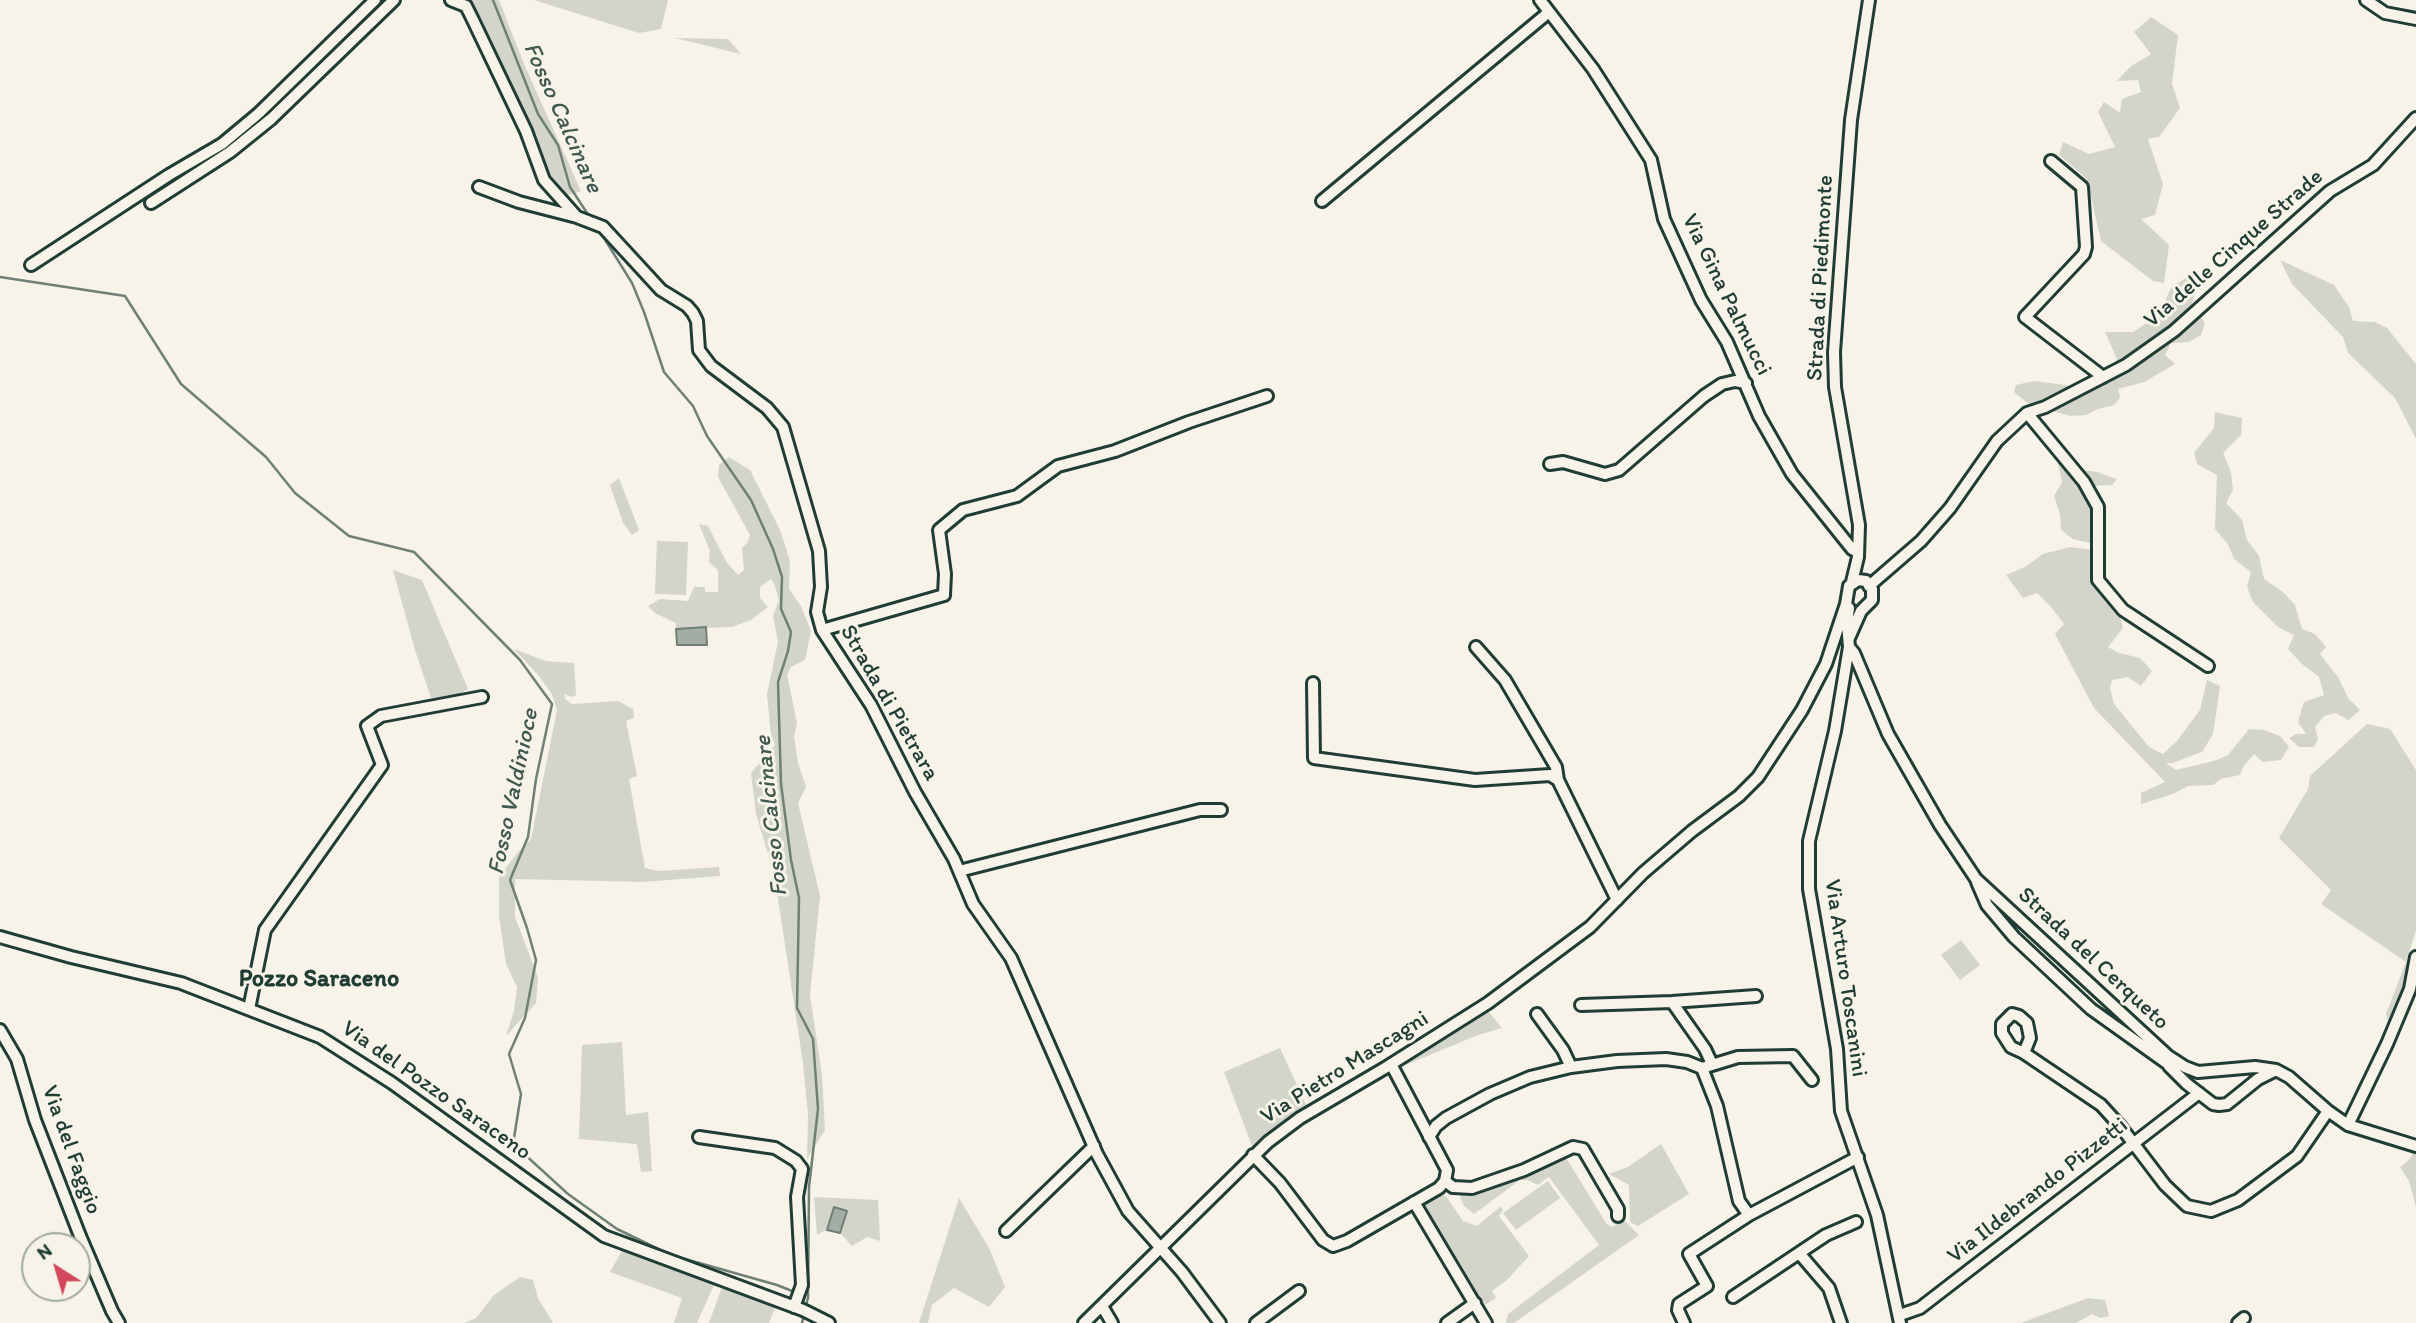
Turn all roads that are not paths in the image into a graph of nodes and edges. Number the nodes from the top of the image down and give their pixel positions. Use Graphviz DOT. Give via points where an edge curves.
graph roads {
  1 [pos="375,0"];
  2 [pos="394,0"];
  3 [pos="451,0"];
  4 [pos="1540,0"];
  5 [pos="1869,0"];
  6 [pos="2366,0"];
  7 [pos="1549,12"];
  8 [pos="2416,19"];
  9 [pos="2416,118"];
  10 [pos="2051,161"];
  11 [pos="479,187"];
  12 [pos="1322,201"];
  13 [pos="151,203"];
  14 [pos="577,217"];
  15 [pos="31,265"];
  16 [pos="2103,377"];
  17 [pos="1746,383"];
  18 [pos="1267,396"];
  19 [pos="2027,413"];
  20 [pos="1550,464"];
  21 [pos="1858,555"];
  22 [pos="1852,582"];
  23 [pos="1868,583"];
  24 [pos="1848,606"];
  25 [pos="1860,614"];
  26 [pos="1847,622"];
  27 [pos="822,630"];
  28 [pos="1836,632"];
  29 [pos="1849,642"];
  30 [pos="1476,647"];
  31 [pos="2208,666"];
  32 [pos="1313,684"];
  33 [pos="482,697"];
  34 [pos="1558,779"];
  35 [pos="1222,810"];
  36 [pos="959,872"];
  37 [pos="1976,879"];
  38 [pos="1616,900"];
  39 [pos="0,937"];
  40 [pos="2416,957"];
  41 [pos="1756,996"];
  42 [pos="1672,1002"];
  43 [pos="1581,1005"];
  44 [pos="249,1009"];
  45 [pos="1537,1014"];
  46 [pos="0,1030"];
  47 [pos="2024,1053"];
  48 [pos="1391,1065"];
  49 [pos="1707,1066"];
  50 [pos="2169,1066"];
  51 [pos="1571,1067"];
  52 [pos="2185,1067"];
  53 [pos="2276,1070"];
  54 [pos="1812,1080"];
  55 [pos="2199,1093"];
  56 [pos="2328,1111"];
  57 [pos="2348,1125"];
  58 [pos="1429,1137"];
  59 [pos="699,1138"];
  60 [pos="2133,1143"];
  61 [pos="1094,1146"];
  62 [pos="2416,1146"];
  63 [pos="1254,1155"];
  64 [pos="1858,1157"];
  65 [pos="1446,1181"];
  66 [pos="1414,1202"];
  67 [pos="1749,1215"];
  68 [pos="1618,1216"];
  69 [pos="1856,1222"];
  70 [pos="1006,1231"];
  71 [pos="1161,1249"];
  72 [pos="1799,1253"];
  73 [pos="1299,1291"];
  74 [pos="1733,1297"];
  75 [pos="1475,1303"];
  76 [pos="1102,1306"];
  77 [pos="794,1307"];
  78 [pos="1900,1319"];
  79 [pos="119,1323"];
  80 [pos="829,1323"];
  81 [pos="1084,1323"];
  82 [pos="1112,1323"];
  83 [pos="1220,1323"];
  84 [pos="1256,1323"];
  85 [pos="1447,1323"];
  86 [pos="1486,1323"];
  87 [pos="1684,1323"];
  88 [pos="1841,1323"];
  1 -- 15 [label="street" via="222,144"];
  2 -- 13 [label="street" via="271,119 230,152"];
  3 -- 14 [label="street, Strada di Pietrara" via="466,6 526,131 544,180"];
  4 -- 7 [label="street, Via Gina Palmucci"];
  5 -- 21 [label="street, Strada di Piedimonte" via="1851,120 1834,352 1835,387 1859,525"];
  6 -- 8 [label="street" via="2395,17"];
  7 -- 12 [label="street"];
  7 -- 17 [label="street, Via Gina Palmucci" via="1593,69 1651,160 1664,219"];
  9 -- 16 [label="street, Via delle Cinque Strade" via="2373,165 2330,191 2174,331"];
  10 -- 16 [label="street" via="2082,187 2086,247 2025,317"];
  11 -- 14 [label="street, Strada di Pietrara"];
  14 -- 27 [label="street, Strada di Pietrara" via="603,228 661,290 687,306 696,321 699,350 711,366 767,408 783,427 819,551 817,612"];
  16 -- 19 [label="street, Via delle Cinque Strade"];
  17 -- 20 [label="street" via="1722,384 1704,396 1619,470 1605,474 1563,462"];
  17 -- 21 [label="street, Via Gina Palmucci" via="1792,474"];
  18 -- 27 [label="street" via="1115,451 1058,466 1017,496 962,510 940,530 944,595"];
  19 -- 23 [label="street, Via delle Cinque Strade" via="1997,442 1921,541"];
  19 -- 31 [label="street" via="2084,482 2098,507 2098,580 2123,610"];
  21 -- 22 [label="street, Strada di Piedimonte"];
  21 -- 23 [label="street, Strada di Piedimonte"];
  22 -- 23 [label="street"];
  22 -- 24 [label="street" via="1847,590"];
  23 -- 25 [label="street" via="1872,600"];
  24 -- 25 [label="street"];
  24 -- 26 [label="street, Via Arturo Toscanini"];
  24 -- 28 [label="street, Via Pietro Mascagni"];
  25 -- 26 [label="street, Via Pietro Mascagni"];
  25 -- 29 [label="street, Via Arturo Toscanini"];
  26 -- 28 [label="street, Via Pietro Mascagni"];
  26 -- 29 [label="street, Via Arturo Toscanini"];
  27 -- 36 [label="street, Strada di Pietrara" via="871,705"];
  28 -- 38 [label="street, Via Pietro Mascagni" via="1826,664 1802,710 1758,777"];
  29 -- 37 [label="street, Strada del Cerqueto" via="1888,734"];
  29 -- 64 [label="street, Via Arturo Toscanini" via="1835,731 1809,841 1809,889 1837,1049 1841,1111"];
  30 -- 34 [label="street" via="1505,680 1556,767"];
  32 -- 34 [label="street" via="1314,758 1475,780 1550,775"];
  33 -- 44 [label="street" via="381,716 367,726 382,765 265,930"];
  34 -- 38 [label="street"];
  35 -- 36 [label="street" via="1200,810"];
  36 -- 61 [label="street, Strada di Pietrara" via="973,904 1012,958"];
  37 -- 50 [label="street, Strada del Cerqueto" via="1987,905 2014,937 2091,1009"];
  37 -- 52 [label="street, Strada del Cerqueto" via="2132,1025"];
  38 -- 48 [label="street, Via Pietro Mascagni" via="1590,927 1488,1003"];
  39 -- 44 [label="street, Via del Pozzo Saraceno" via="181,983"];
  40 -- 57 [label="street" via="2410,989"];
  41 -- 42 [label="street"];
  42 -- 43 [label="street"];
  42 -- 49 [label="street" via="1705,1049"];
  44 -- 77 [label="street, Via del Pozzo Saraceno" via="320,1037 392,1083 604,1236"];
  45 -- 51 [label="street"];
  46 -- 79 [label="street, Via del Faggio" via="17,1059 35,1120"];
  47 -- 60 [label="street" via="2101,1105"];
  48 -- 58 [label="street"];
  48 -- 63 [label="street, Via Pietro Mascagni" via="1300,1118"];
  49 -- 51 [label="street" via="1666,1059"];
  49 -- 54 [label="street" via="1738,1057 1793,1056"];
  49 -- 67 [label="street" via="1739,1201"];
  50 -- 52 [label="street, Strada del Cerqueto"];
  50 -- 55 [label="street, Strada del Cerqueto"];
  51 -- 58 [label="street" via="1490,1094 1446,1118"];
  52 -- 53 [label="street, Strada del Cerqueto" via="2198,1072 2255,1067"];
  53 -- 55 [label="street, Strada del Cerqueto" via="2227,1104 2213,1104"];
  53 -- 56 [label="street"];
  55 -- 60 [label="street, Via Ildebrando Pizzetti"];
  56 -- 57 [label="street"];
  56 -- 60 [label="street" via="2297,1156 2238,1200 2211,1211 2187,1206"];
  57 -- 62 [label="street"];
  58 -- 65 [label="street" via="1447,1170"];
  59 -- 77 [label="street" via="775,1148 802,1170 797,1197 802,1285"];
  60 -- 78 [label="street, Via Ildebrando Pizzetti"];
  61 -- 70 [label="street"];
  61 -- 71 [label="street, Strada di Pietrara" via="1128,1211"];
  63 -- 66 [label="street" via="1323,1240 1333,1246"];
  63 -- 71 [label="street, Via Pietro Mascagni"];
  64 -- 67 [label="street"];
  64 -- 78 [label="street, Via Arturo Toscanini" via="1877,1215"];
  65 -- 66 [label="street"];
  65 -- 68 [label="street" via="1453,1187 1472,1188 1573,1147 1583,1149"];
  66 -- 75 [label="street"];
  67 -- 87 [label="street" via="1689,1255 1707,1286 1679,1304"];
  69 -- 72 [label="street"];
  71 -- 76 [label="street, Via Pietro Mascagni"];
  71 -- 83 [label="street, Strada di Pietrara"];
  72 -- 74 [label="street"];
  72 -- 88 [label="street" via="1829,1289"];
  73 -- 84 [label="street"];
  75 -- 85 [label="street"];
  75 -- 86 [label="street"];
  76 -- 81 [label="street, Via Pietro Mascagni"];
  76 -- 82 [label="street"];
  77 -- 80 [label="street, Via del Pozzo Saraceno"];
}
